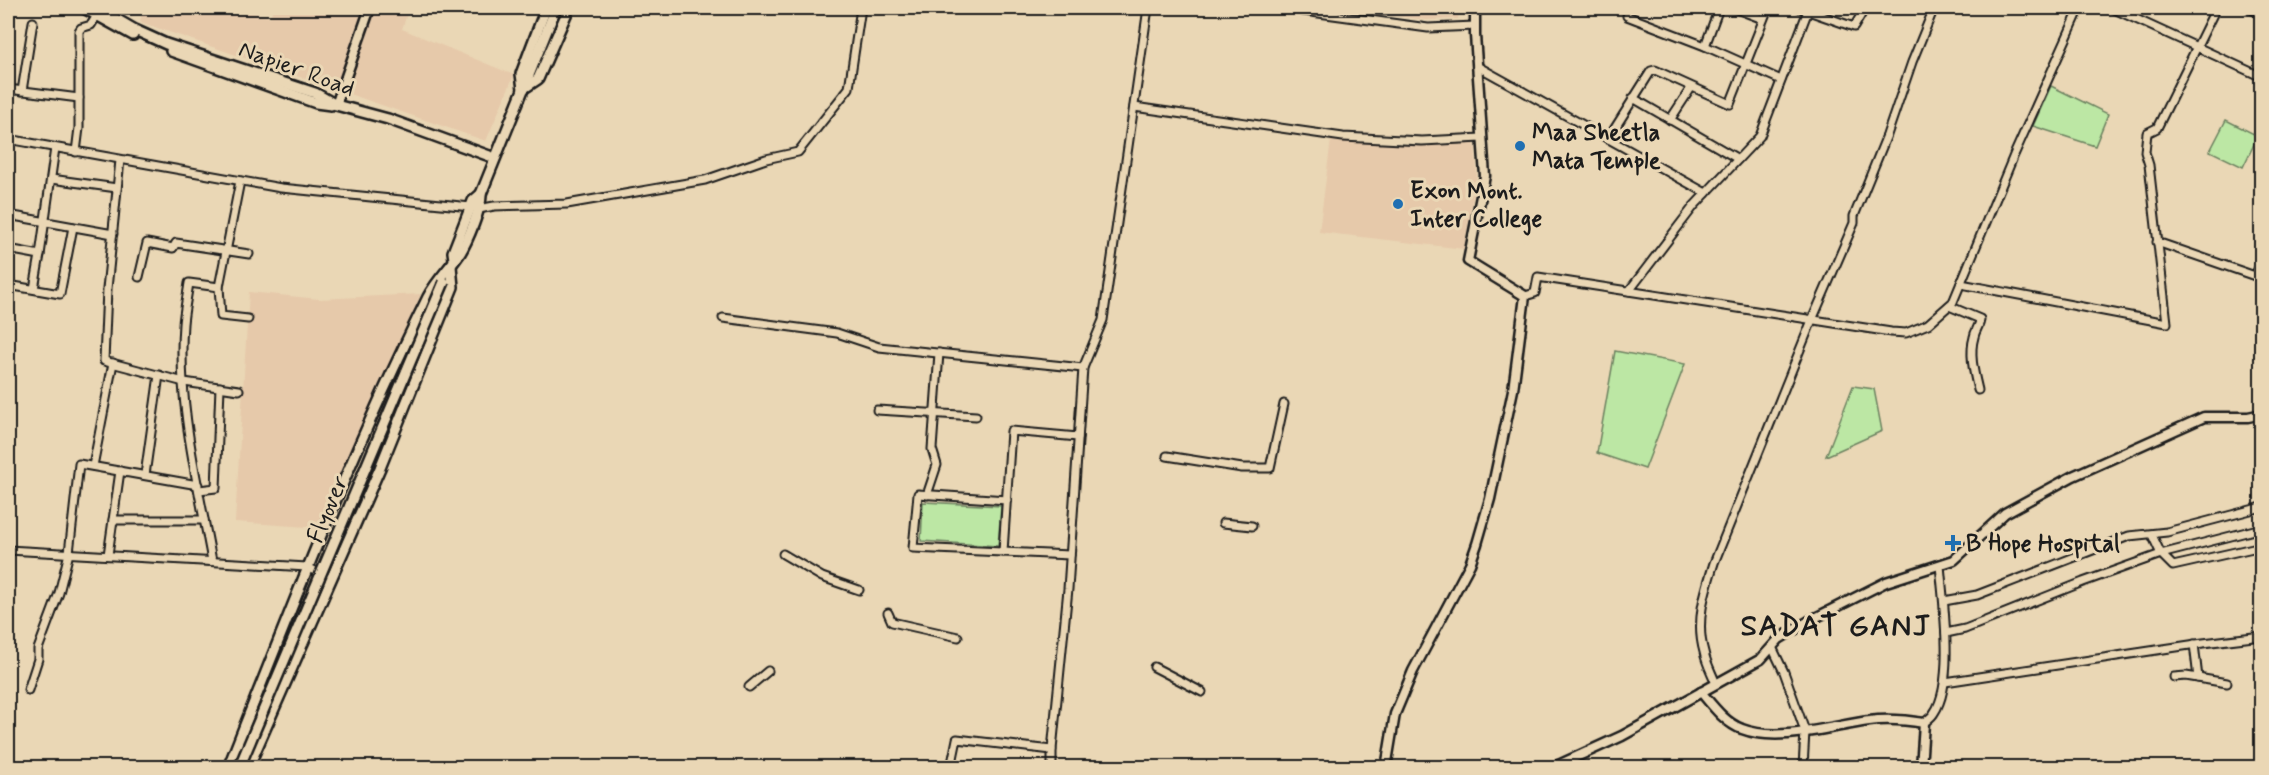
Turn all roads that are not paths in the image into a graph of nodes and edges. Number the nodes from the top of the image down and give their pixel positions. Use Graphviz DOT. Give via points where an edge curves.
graph roads {
  1 [pos="84,8"];
  2 [pos="370,8"];
  3 [pos="546,8"];
  4 [pos="556,8"];
  5 [pos="569,8"];
  6 [pos="861,8"];
  7 [pos="1148,8"];
  8 [pos="1282,8"];
  9 [pos="1475,8"];
  10 [pos="1719,8"];
  11 [pos="1734,8"];
  12 [pos="1768,8"];
  13 [pos="1806,8"];
  14 [pos="1865,8"];
  15 [pos="1935,8"];
  16 [pos="2080,8"];
  17 [pos="2112,8"];
  18 [pos="2216,8"];
  19 [pos="2248,8"];
  20 [pos="98,11"];
  21 [pos="2262,14"];
  22 [pos="1627,16"];
  23 [pos="1763,19"];
  24 [pos="33,22"];
  25 [pos="1475,26"];
  26 [pos="1705,46"];
  27 [pos="2197,47"];
  28 [pos="1746,65"];
  29 [pos="1477,66"];
  30 [pos="2262,77"];
  31 [pos="1781,80"];
  32 [pos="1690,88"];
  33 [pos="8,89"];
  34 [pos="523,89"];
  35 [pos="22,90"];
  36 [pos="79,98"];
  37 [pos="1633,98"];
  38 [pos="336,105"];
  39 [pos="1134,107"];
  40 [pos="1670,120"];
  41 [pos="1482,138"];
  42 [pos="1608,139"];
  43 [pos="8,140"];
  44 [pos="55,148"];
  45 [pos="76,152"];
  46 [pos="491,157"];
  47 [pos="1738,159"];
  48 [pos="120,160"];
  49 [pos="51,179"];
  50 [pos="240,181"];
  51 [pos="117,188"];
  52 [pos="1706,193"];
  53 [pos="475,208"];
  54 [pos="8,215"];
  55 [pos="44,222"];
  56 [pos="73,227"];
  57 [pos="112,234"];
  58 [pos="2157,242"];
  59 [pos="8,249"];
  60 [pos="227,251"];
  61 [pos="249,254"];
  62 [pos="40,255"];
  63 [pos="2262,261"];
  64 [pos="452,263"];
  65 [pos="140,277"];
  66 [pos="1961,284"];
  67 [pos="8,285"];
  68 [pos="219,287"];
  69 [pos="34,289"];
  70 [pos="1629,291"];
  71 [pos="1525,296"];
  72 [pos="1950,306"];
  73 [pos="723,318"];
  74 [pos="248,319"];
  75 [pos="1812,320"];
  76 [pos="939,353"];
  77 [pos="112,363"];
  78 [pos="1083,368"];
  79 [pos="159,375"];
  80 [pos="184,382"];
  81 [pos="220,387"];
  82 [pos="239,390"];
  83 [pos="1978,390"];
  84 [pos="1284,404"];
  85 [pos="877,410"];
  86 [pos="934,413"];
  87 [pos="2262,414"];
  88 [pos="976,416"];
  89 [pos="1078,437"];
  90 [pos="1167,456"];
  91 [pos="93,466"];
  92 [pos="120,471"];
  93 [pos="145,475"];
  94 [pos="198,487"];
  95 [pos="927,495"];
  96 [pos="1007,500"];
  97 [pos="2262,507"];
  98 [pos="113,520"];
  99 [pos="204,520"];
  100 [pos="1223,523"];
  101 [pos="1252,526"];
  102 [pos="2262,528"];
  103 [pos="2152,535"];
  104 [pos="2262,546"];
  105 [pos="8,551"];
  106 [pos="1003,552"];
  107 [pos="69,553"];
  108 [pos="783,554"];
  109 [pos="2161,554"];
  110 [pos="108,555"];
  111 [pos="1070,555"];
  112 [pos="212,561"];
  113 [pos="1940,565"];
  114 [pos="307,567"];
  115 [pos="331,579"];
  116 [pos="859,590"];
  117 [pos="1944,601"];
  118 [pos="888,613"];
  119 [pos="1946,633"];
  120 [pos="2262,636"];
  121 [pos="958,637"];
  122 [pos="2194,644"];
  123 [pos="1772,647"];
  124 [pos="1154,667"];
  125 [pos="768,670"];
  126 [pos="2174,677"];
  127 [pos="2198,678"];
  128 [pos="1945,682"];
  129 [pos="2227,683"];
  130 [pos="1716,684"];
  131 [pos="750,687"];
  132 [pos="28,690"];
  133 [pos="1202,692"];
  134 [pos="1701,692"];
  135 [pos="1924,723"];
  136 [pos="1805,731"];
  137 [pos="1052,750"];
  138 [pos="228,768"];
  139 [pos="239,768"];
  140 [pos="248,768"];
  141 [pos="951,768"];
  142 [pos="1052,768"];
  143 [pos="1386,768"];
  144 [pos="1552,768"];
  145 [pos="1803,768"];
  146 [pos="1921,768"];
  1 -- 20 [label="main road, Napier Road"];
  2 -- 38 [label="street"];
  3 -- 34 [label="main road" via="521,74"];
  4 -- 34 [label="main road"];
  5 -- 34 [label="main road" via="538,79"];
  6 -- 53 [label="street" via="849,88 798,152 705,180 580,202"];
  7 -- 39 [label="street"];
  8 -- 25 [label="street" via="1428,28"];
  9 -- 25 [label="street"];
  10 -- 26 [label="street"];
  11 -- 23 [label="street"];
  12 -- 23 [label="street"];
  13 -- 14 [label="street" via="1854,27"];
  13 -- 31 [label="street"];
  15 -- 75 [label="street" via="1854,223"];
  16 -- 66 [label="street"];
  17 -- 27 [label="street"];
  18 -- 27 [label="street"];
  19 -- 21 [label="street"];
  20 -- 36 [label="street" via="91,25 79,31"];
  20 -- 38 [label="main road, Napier Road" via="166,44 315,93"];
  22 -- 26 [label="street"];
  23 -- 28 [label="street"];
  24 -- 35 [label="street"];
  25 -- 29 [label="street"];
  26 -- 28 [label="street"];
  27 -- 30 [label="street"];
  27 -- 58 [label="street" via="2157,128 2147,133 2145,152"];
  28 -- 31 [label="street"];
  28 -- 32 [label="street" via="1729,105"];
  29 -- 41 [label="street"];
  29 -- 42 [label="street"];
  31 -- 47 [label="street" via="1760,136"];
  32 -- 37 [label="street" via="1653,70"];
  32 -- 40 [label="street"];
  33 -- 35 [label="street"];
  34 -- 46 [label="main road"];
  35 -- 36 [label="street"];
  36 -- 45 [label="street"];
  37 -- 40 [label="street"];
  37 -- 42 [label="street"];
  38 -- 46 [label="main road, Napier Road" via="388,119"];
  39 -- 41 [label="street" via="1343,137 1422,141"];
  39 -- 78 [label="street" via="1103,320"];
  40 -- 47 [label="street"];
  41 -- 71 [label="street" via="1485,176 1468,261"];
  42 -- 52 [label="street"];
  43 -- 44 [label="street"];
  44 -- 45 [label="street"];
  44 -- 49 [label="street"];
  45 -- 48 [label="street"];
  46 -- 53 [label="main road" via="481,194 473,201"];
  47 -- 52 [label="street"];
  48 -- 50 [label="street"];
  48 -- 51 [label="street"];
  49 -- 51 [label="street"];
  49 -- 55 [label="street"];
  50 -- 53 [label="street"];
  50 -- 60 [label="street"];
  51 -- 57 [label="street"];
  52 -- 70 [label="street"];
  53 -- 64 [label="main road" via="453,252"];
  54 -- 55 [label="street"];
  55 -- 56 [label="street"];
  55 -- 62 [label="street"];
  56 -- 57 [label="street"];
  56 -- 69 [label="street" via="60,294"];
  57 -- 77 [label="street" via="104,361"];
  58 -- 63 [label="street" via="2255,276"];
  58 -- 66 [label="street" via="2167,323"];
  59 -- 62 [label="street"];
  60 -- 61 [label="street"];
  60 -- 65 [label="street" via="147,243"];
  60 -- 68 [label="street"];
  62 -- 69 [label="street"];
  64 -- 114 [label="main road" via="436,282 394,365"];
  64 -- 115 [label="main road" via="453,287"];
  64 -- 139 [label="main road, Flyover, bridge"];
  66 -- 72 [label="street"];
  67 -- 69 [label="street"];
  68 -- 74 [label="street" via="221,316"];
  68 -- 80 [label="street" via="189,283 183,324"];
  70 -- 71 [label="street" via="1538,277 1535,293"];
  70 -- 75 [label="street"];
  71 -- 143 [label="street" via="1513,390 1477,544 1395,714"];
  72 -- 75 [label="street" via="1928,324 1906,333"];
  72 -- 83 [label="street" via="1980,319 1971,348"];
  73 -- 76 [label="street" via="837,333 879,347"];
  75 -- 130 [label="street" via="1701,603 1703,652"];
  76 -- 78 [label="street"];
  76 -- 86 [label="street"];
  77 -- 79 [label="street"];
  77 -- 91 [label="street"];
  78 -- 89 [label="street"];
  79 -- 80 [label="street"];
  79 -- 93 [label="street"];
  80 -- 81 [label="street"];
  80 -- 94 [label="street"];
  81 -- 82 [label="street"];
  81 -- 94 [label="street" via="216,488"];
  84 -- 90 [label="street" via="1270,468 1242,468"];
  85 -- 86 [label="street"];
  86 -- 88 [label="street"];
  86 -- 95 [label="street" via="932,449 937,465"];
  87 -- 113 [label="street" via="2204,417 2084,471 2005,513 1967,550"];
  89 -- 96 [label="street" via="1011,431"];
  89 -- 111 [label="street"];
  91 -- 92 [label="street"];
  91 -- 107 [label="street" via="79,464"];
  92 -- 93 [label="street"];
  92 -- 98 [label="street"];
  93 -- 94 [label="street"];
  94 -- 99 [label="street"];
  95 -- 96 [label="street"];
  95 -- 106 [label="street" via="918,494 913,548"];
  96 -- 106 [label="street"];
  97 -- 103 [label="street"];
  98 -- 99 [label="street"];
  98 -- 110 [label="street"];
  99 -- 112 [label="street"];
  100 -- 101 [label="street"];
  102 -- 109 [label="street"];
  103 -- 109 [label="street"];
  103 -- 117 [label="street" via="2128,536 1977,595"];
  104 -- 109 [label="street" via="2176,567"];
  105 -- 107 [label="street"];
  106 -- 111 [label="street"];
  107 -- 110 [label="street"];
  107 -- 132 [label="street"];
  108 -- 116 [label="street" via="822,577"];
  109 -- 119 [label="street"];
  110 -- 112 [label="street"];
  111 -- 137 [label="street"];
  112 -- 114 [label="street"];
  113 -- 117 [label="street"];
  113 -- 123 [label="street" via="1886,582 1809,621"];
  114 -- 115 [label="street"];
  114 -- 138 [label="main road"];
  115 -- 140 [label="main road"];
  117 -- 119 [label="street"];
  118 -- 121 [label="street" via="892,622"];
  119 -- 128 [label="street"];
  120 -- 122 [label="street"];
  122 -- 127 [label="street"];
  122 -- 128 [label="street"];
  123 -- 130 [label="street" via="1761,658"];
  123 -- 136 [label="street"];
  124 -- 133 [label="street"];
  125 -- 131 [label="street"];
  126 -- 127 [label="street"];
  127 -- 129 [label="street"];
  128 -- 135 [label="street" via="1935,713"];
  130 -- 134 [label="street"];
  134 -- 136 [label="street" via="1740,729 1764,734"];
  134 -- 144 [label="street" via="1622,736"];
  135 -- 136 [label="street" via="1872,720"];
  135 -- 146 [label="street"];
  136 -- 145 [label="street"];
  137 -- 141 [label="street" via="957,739"];
  137 -- 142 [label="street"];
}
